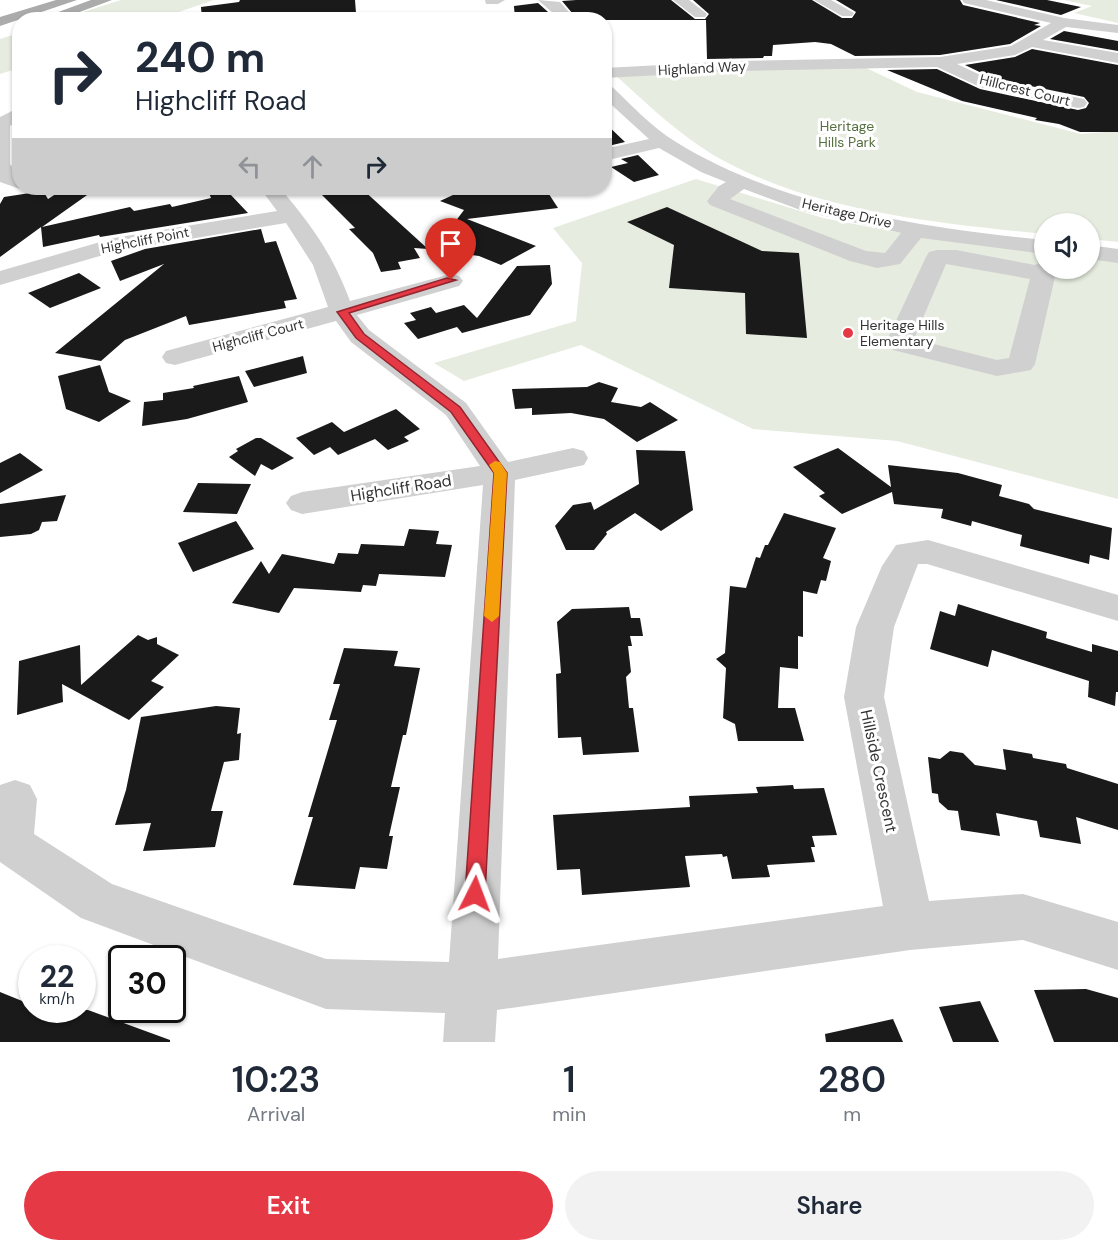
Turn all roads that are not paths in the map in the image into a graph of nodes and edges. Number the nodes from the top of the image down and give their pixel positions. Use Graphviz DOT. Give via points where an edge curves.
graph roads {
  1 [pos="70,0"];
  2 [pos="105,0"];
  3 [pos="545,0"];
  4 [pos="680,0"];
  5 [pos="820,0"];
  6 [pos="969,0"];
  7 [pos="32,12"];
  8 [pos="68,12"];
  9 [pos="562,12"];
  10 [pos="847,13"];
  11 [pos="700,14"];
  12 [pos="1064,22"];
  13 [pos="1118,29"];
  14 [pos="1030,42"];
  15 [pos="1015,50"];
  16 [pos="973,58"];
  17 [pos="1118,58"];
  18 [pos="940,62"];
  19 [pos="612,72"];
  20 [pos="612,96"];
  21 [pos="1078,103"];
  22 [pos="1,124"];
  23 [pos="662,142"];
  24 [pos="612,153"];
  25 [pos="0,164"];
  26 [pos="12,181"];
  27 [pos="743,181"];
  28 [pos="276,195"];
  29 [pos="293,215"];
  30 [pos="916,229"];
  31 [pos="1034,246"];
  32 [pos="1100,254"];
  33 [pos="1118,256"];
  34 [pos="1044,271"];
  35 [pos="0,278"];
  36 [pos="451,280"];
  37 [pos="342,312"];
  38 [pos="174,357"];
  39 [pos="573,458"];
  40 [pos="500,473"];
  41 [pos="302,503"];
  42 [pos="1118,608"];
  43 [pos="15,799"];
  44 [pos="910,926"];
  45 [pos="1118,946"];
  46 [pos="470,988"];
  47 [pos="469,1042"];
  1 -- 7 [label="main road"];
  2 -- 8 [label="main road"];
  3 -- 9 [label="street"];
  4 -- 11 [label="street"];
  5 -- 10 [label="street"];
  6 -- 12 [label="street"];
  12 -- 13 [label="street"];
  12 -- 14 [label="street, Highland Way"];
  14 -- 15 [label="street, Highland Way"];
  14 -- 17 [label="street"];
  15 -- 16 [label="street, Highland Way"];
  15 -- 16 [label="street" via="964,42 953,46"];
  16 -- 18 [label="street, Highland Way"];
  18 -- 19 [label="street, Highland Way" via="836,63 806,54"];
  18 -- 21 [label="street, Hillcrest Court" via="986,84"];
  20 -- 23 [label="street, Heritage Drive"];
  22 -- 25 [label="street"];
  23 -- 24 [label="street"];
  23 -- 27 [label="street, Heritage Drive" via="708,168"];
  25 -- 26 [label="street"];
  27 -- 30 [label="street, Heritage Drive" via="810,207"];
  27 -- 30 [label="street" via="726,190 717,201 858,256 892,260"];
  28 -- 29 [label="street"];
  29 -- 35 [label="street, Highcliff Point" via="114,244"];
  29 -- 37 [label="street" via="326,265"];
  30 -- 31 [label="street, Heritage Drive"];
  32 -- 33 [label="street"];
  34 -- 34 [label="street" via="938,257 900,340 902,344 997,368 1021,364"];
  36 -- 37 [label="street"];
  37 -- 38 [label="street, Highcliff Court"];
  37 -- 40 [label="street" via="360,336 456,409"];
  39 -- 40 [label="street, Highcliff Road"];
  40 -- 41 [label="street, Highcliff Road"];
  40 -- 46 [label="street"];
  42 -- 44 [label="street, Hillside Crescent" via="928,552 908,553 898,566 875,627 864,697"];
  43 -- 46 [label="street" via="10,844 98,902 326,984"];
  44 -- 45 [label="street" via="1023,917"];
  44 -- 46 [label="street"];
  46 -- 47 [label="street"];
}
